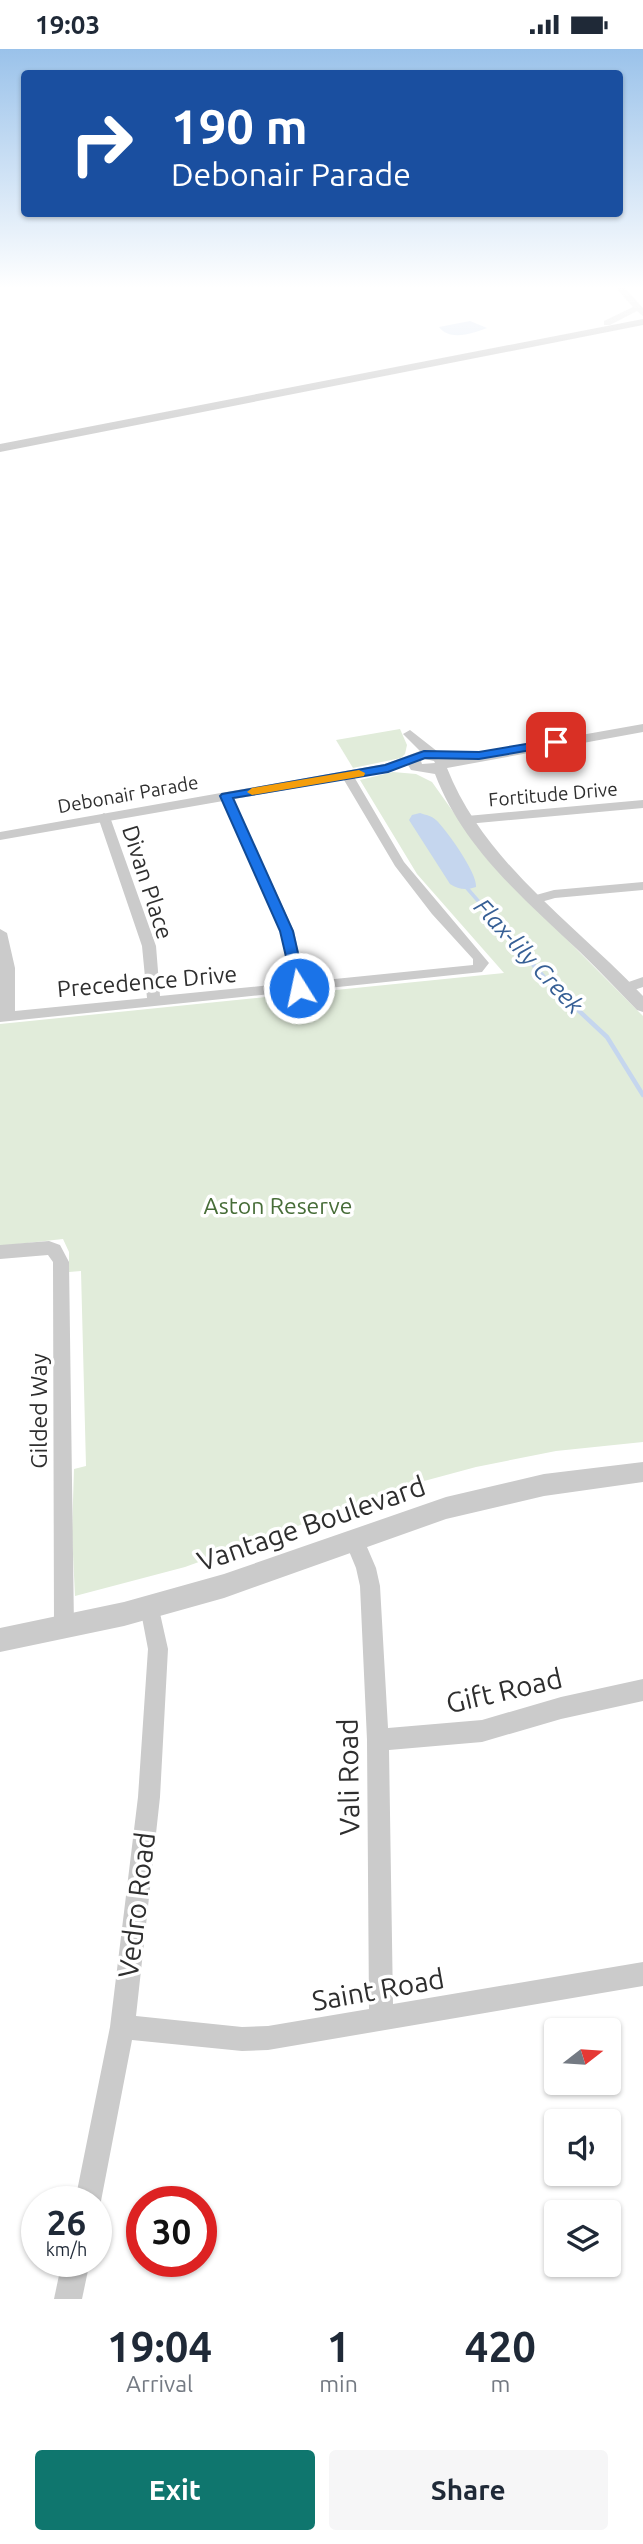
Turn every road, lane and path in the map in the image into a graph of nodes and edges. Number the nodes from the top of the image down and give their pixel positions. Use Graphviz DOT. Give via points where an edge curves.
graph roads {
  1 [pos="279,392"];
  2 [pos="0,449"];
  3 [pos="643,727"];
  4 [pos="438,761"];
  5 [pos="418,763"];
  6 [pos="347,775"];
  7 [pos="448,792"];
  8 [pos="226,796"];
  9 [pos="643,804"];
  10 [pos="104,817"];
  11 [pos="467,820"];
  12 [pos="0,835"];
  13 [pos="643,887"];
  14 [pos="534,900"];
  15 [pos="0,933"];
  16 [pos="643,982"];
  17 [pos="299,988"];
  18 [pos="625,988"];
  19 [pos="155,1002"];
  20 [pos="643,1006"];
  21 [pos="4,1016"];
  22 [pos="0,1252"];
  23 [pos="643,1472"];
  24 [pos="354,1539"];
  25 [pos="150,1607"];
  26 [pos="64,1628"];
  27 [pos="0,1640"];
  28 [pos="643,1690"];
  29 [pos="378,1740"];
  30 [pos="643,1974"];
  31 [pos="381,2018"];
  32 [pos="122,2027"];
  33 [pos="91,2186"];
  34 [pos="73,2277"];
  35 [pos="68,2299"];
  1 -- 2 [label="main road"];
  3 -- 4 [label="street"];
  4 -- 5 [label="street, Debonair Parade"];
  4 -- 5 [label="street" via="409,731"];
  4 -- 7 [label="street"];
  5 -- 6 [label="street, Debonair Parade"];
  5 -- 7 [label="street"];
  6 -- 8 [label="street, Debonair Parade"];
  6 -- 17 [label="street, Precedence Drive" via="399,863 482,963 462,973"];
  7 -- 11 [label="street"];
  8 -- 10 [label="street, Debonair Parade"];
  8 -- 17 [label="street" via="286,931"];
  9 -- 11 [label="street, Fortitude Drive"];
  10 -- 12 [label="street, Debonair Parade"];
  10 -- 19 [label="street, Divan Place" via="149,946"];
  11 -- 14 [label="street"];
  13 -- 14 [label="street" via="554,894"];
  14 -- 18 [label="street"];
  15 -- 21 [label="street" via="8,968"];
  16 -- 18 [label="street"];
  17 -- 19 [label="street, Precedence Drive"];
  18 -- 20 [label="street"];
  19 -- 21 [label="street, Precedence Drive"];
  22 -- 26 [label="street, Gilded Way" via="49,1248 61,1262"];
  23 -- 24 [label="street, Vantage Boulevard" via="495,1495"];
  24 -- 25 [label="street, Vantage Boulevard"];
  24 -- 29 [label="street, Vali Road" via="370,1586"];
  25 -- 26 [label="street, Vantage Boulevard"];
  25 -- 32 [label="street, Vedro Road" via="158,1649 149,1797"];
  26 -- 27 [label="street, Vantage Boulevard"];
  28 -- 29 [label="street, Gift Road" via="482,1731"];
  29 -- 31 [label="street, Vali Road"];
  30 -- 31 [label="street, Saint Road"];
  31 -- 32 [label="street, Saint Road" via="242,2039"];
  32 -- 33 [label="street, Vedro Road"];
  34 -- 35 [label="street"];
}
